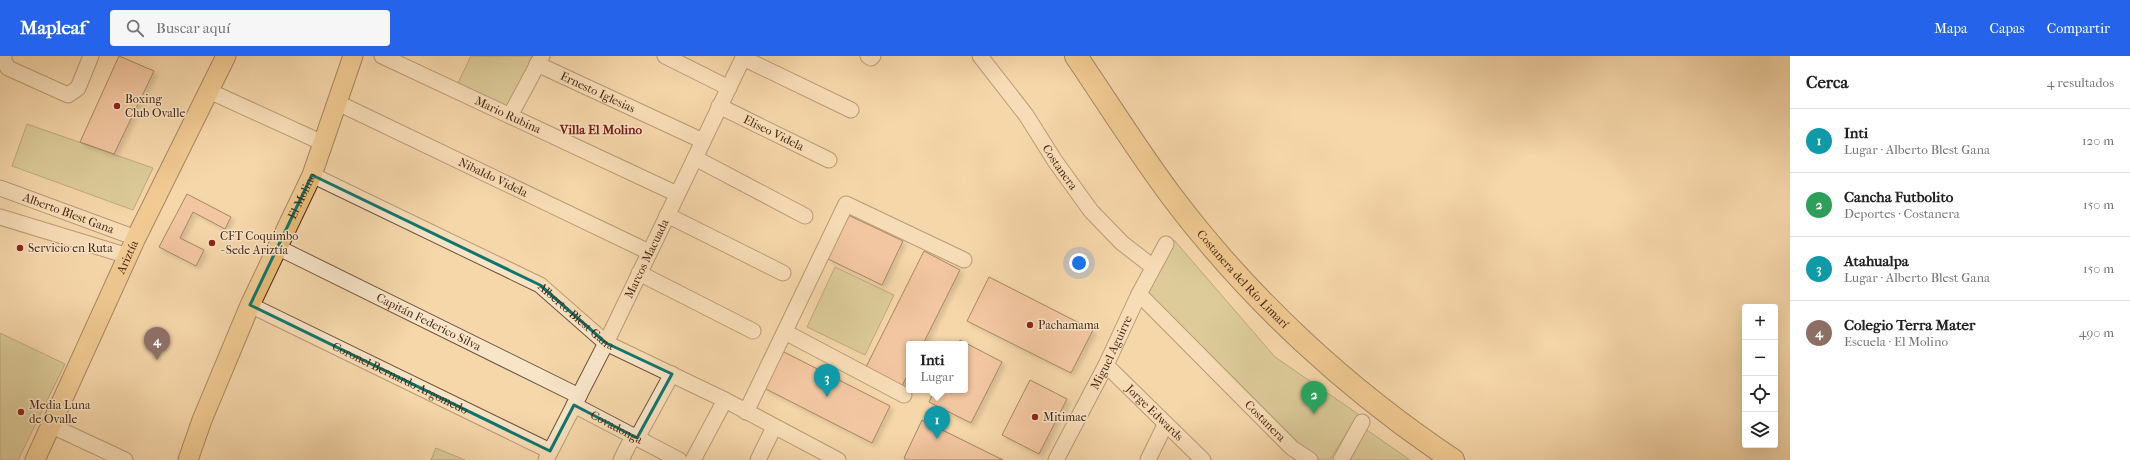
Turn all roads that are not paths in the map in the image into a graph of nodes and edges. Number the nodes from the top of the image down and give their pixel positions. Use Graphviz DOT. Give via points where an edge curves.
graph roads {
  1 [pos="91,56"];
  2 [pos="226,56"];
  3 [pos="353,56"];
  4 [pos="382,56"];
  5 [pos="665,56"];
  6 [pos="868,56"];
  7 [pos="873,56"];
  8 [pos="980,56"];
  9 [pos="1076,56"];
  10 [pos="743,57"];
  11 [pos="3,58"];
  12 [pos="539,60"];
  13 [pos="729,88"];
  14 [pos="210,91"];
  15 [pos="338,103"];
  16 [pos="719,106"];
  17 [pos="851,110"];
  18 [pos="510,116"];
  19 [pos="703,141"];
  20 [pos="323,143"];
  21 [pos="695,158"];
  22 [pos="829,160"];
  23 [pos="312,175"];
  24 [pos="0,188"];
  25 [pos="677,194"];
  26 [pos="667,215"];
  27 [pos="804,216"];
  28 [pos="0,217"];
  29 [pos="136,238"];
  30 [pos="1166,244"];
  31 [pos="279,248"];
  32 [pos="649,252"];
  33 [pos="128,256"];
  34 [pos="964,260"];
  35 [pos="1153,268"];
  36 [pos="639,273"];
  37 [pos="783,273"];
  38 [pos="1139,294"];
  39 [pos="250,305"];
  40 [pos="754,331"];
  41 [pos="785,332"];
  42 [pos="606,343"];
  43 [pos="1106,365"];
  44 [pos="672,374"];
  45 [pos="904,395"];
  46 [pos="725,400"];
  47 [pos="576,401"];
  48 [pos="746,412"];
  49 [pos="202,420"];
  50 [pos="1362,422"];
  51 [pos="1165,425"];
  52 [pos="52,426"];
  53 [pos="774,426"];
  54 [pos="635,437"];
  55 [pos="548,456"];
  56 [pos="35,460"];
  57 [pos="125,460"];
  58 [pos="180,460"];
  59 [pos="188,460"];
  60 [pos="621,460"];
  61 [pos="679,460"];
  62 [pos="693,460"];
  63 [pos="758,460"];
  64 [pos="838,460"];
  65 [pos="1056,460"];
  66 [pos="1148,460"];
  67 [pos="1203,460"];
  68 [pos="1310,460"];
  69 [pos="1341,460"];
  70 [pos="1453,460"];
  1 -- 11 [label="street" via="78,88 68,95 8,68"];
  2 -- 14 [label="main road, Ariztía"];
  3 -- 15 [label="main road, El Molino"];
  4 -- 18 [label="street, Mario Rubina"];
  5 -- 13 [label="street"];
  6 -- 7 [label="street"];
  8 -- 35 [label="street, Costanera" via="1026,115 1055,162 1091,212 1122,243"];
  9 -- 70 [label="highway, Costanera del Río Limarí" via="1173,198 1249,286 1304,341 1357,388"];
  10 -- 13 [label="street, Marcos Macuada"];
  10 -- 17 [label="street"];
  12 -- 18 [label="street"];
  12 -- 19 [label="street, Ernesto Iglesias"];
  13 -- 16 [label="street, Marcos Macuada"];
  14 -- 20 [label="street"];
  14 -- 29 [label="main road, Ariztía"];
  15 -- 20 [label="main road, El Molino"];
  15 -- 32 [label="street, Nibaldo Videla"];
  16 -- 19 [label="street, Marcos Macuada"];
  16 -- 22 [label="street, Eliseo Videla"];
  18 -- 25 [label="street, Mario Rubina"];
  19 -- 21 [label="street, Marcos Macuada"];
  20 -- 23 [label="main road, El Molino"];
  21 -- 25 [label="street, Marcos Macuada"];
  21 -- 27 [label="street"];
  23 -- 31 [label="main road, El Molino"];
  23 -- 42 [label="street, Alberto Blest Gana" via="540,285"];
  24 -- 29 [label="street, Alberto Blest Gana"];
  25 -- 26 [label="street, Marcos Macuada"];
  26 -- 32 [label="street, Marcos Macuada"];
  26 -- 37 [label="street"];
  28 -- 33 [label="street"];
  29 -- 33 [label="main road, Ariztía"];
  30 -- 35 [label="street, Miguel Aguirre"];
  31 -- 39 [label="main road, El Molino"];
  31 -- 47 [label="street, Capitán Federico Silva"];
  32 -- 36 [label="street, Marcos Macuada"];
  33 -- 52 [label="main road, Ariztía"];
  34 -- 41 [label="street" via="846,204"];
  35 -- 38 [label="street, Miguel Aguirre"];
  36 -- 40 [label="street"];
  36 -- 42 [label="street, Marcos Macuada"];
  38 -- 43 [label="street, Miguel Aguirre"];
  38 -- 68 [label="street, Costanera" via="1292,448"];
  39 -- 49 [label="main road, El Molino"];
  39 -- 55 [label="street, Coronel Bernardo Argomedo"];
  41 -- 45 [label="street"];
  41 -- 48 [label="street"];
  42 -- 44 [label="street, Alberto Blest Gana"];
  42 -- 47 [label="street, Marcos Macuada"];
  43 -- 51 [label="street, Jorge Edwards"];
  43 -- 65 [label="street, Miguel Aguirre"];
  44 -- 46 [label="street, Alberto Blest Gana"];
  44 -- 54 [label="street"];
  46 -- 48 [label="street, Alberto Blest Gana"];
  46 -- 62 [label="street"];
  47 -- 54 [label="street, Covadonga"];
  47 -- 55 [label="street, Marcos Macuada"];
  48 -- 53 [label="street, Alberto Blest Gana"];
  49 -- 58 [label="main road, El Molino"];
  49 -- 59 [label="main road, El Molino"];
  50 -- 69 [label="street"];
  51 -- 66 [label="street"];
  51 -- 67 [label="street, Jorge Edwards"];
  52 -- 56 [label="main road, Ariztía"];
  52 -- 57 [label="street"];
  53 -- 63 [label="street"];
  53 -- 64 [label="street, Alberto Blest Gana"];
  54 -- 60 [label="street"];
  54 -- 61 [label="street, Covadonga"];
}
